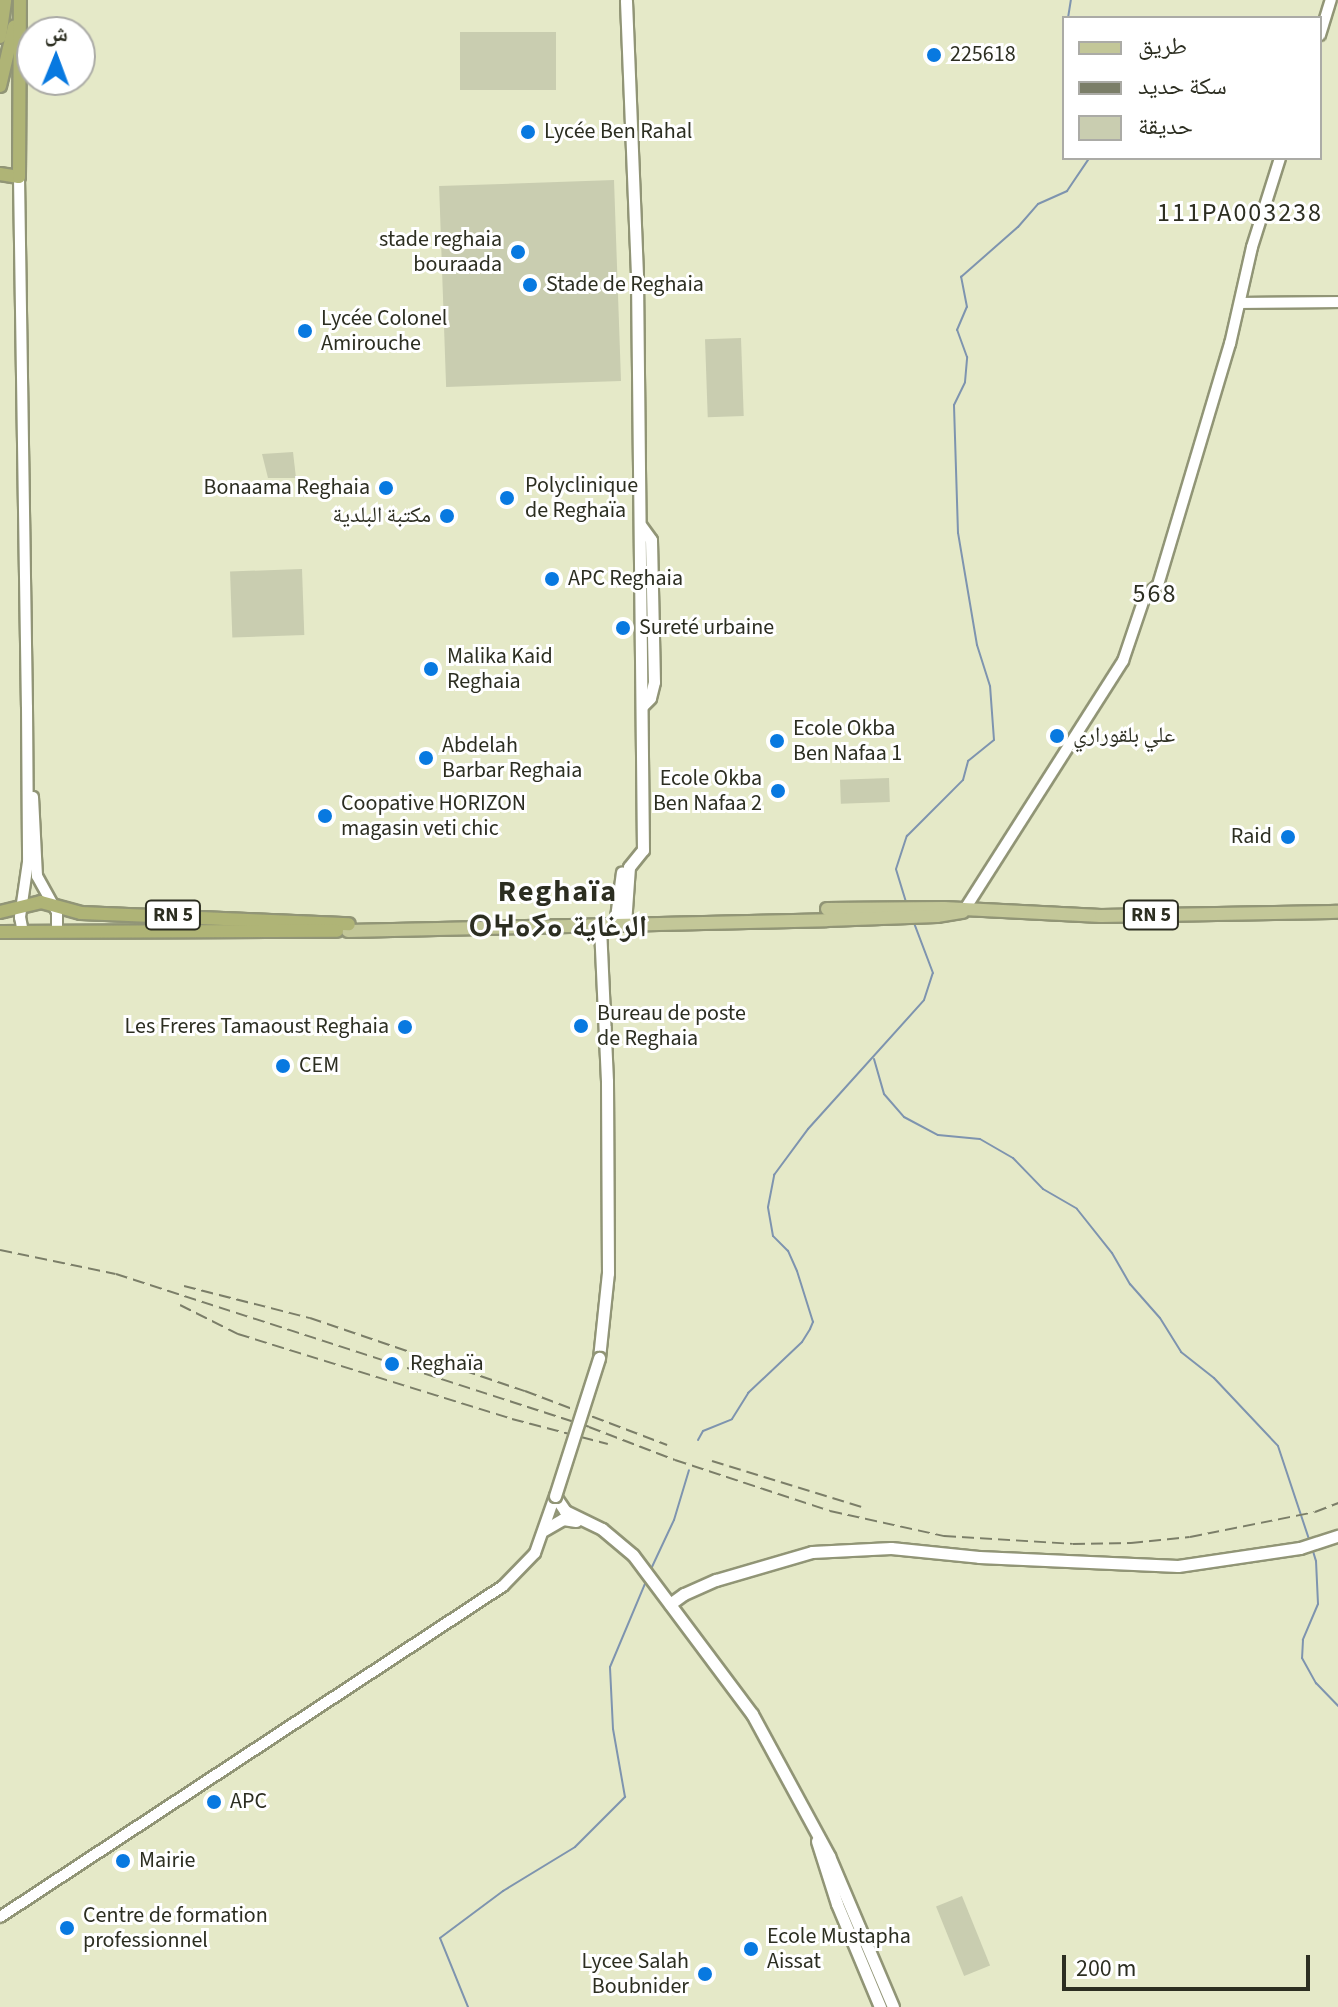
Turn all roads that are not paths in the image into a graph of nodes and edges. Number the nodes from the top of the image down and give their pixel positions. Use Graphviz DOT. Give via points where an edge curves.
graph roads {
  1 [pos="5,0"];
  2 [pos="19,0"];
  3 [pos="626,0"];
  4 [pos="1331,0"];
  5 [pos="1322,29"];
  6 [pos="0,37"];
  7 [pos="0,86"];
  8 [pos="1279,160"];
  9 [pos="0,174"];
  10 [pos="19,177"];
  11 [pos="1338,302"];
  12 [pos="1242,303"];
  13 [pos="27,707"];
  14 [pos="53,905"];
  15 [pos="21,908"];
  16 [pos="0,912"];
  17 [pos="963,912"];
  18 [pos="1338,912"];
  19 [pos="81,913"];
  20 [pos="620,924"];
  21 [pos="600,925"];
  22 [pos="348,928"];
  23 [pos="57,931"];
  24 [pos="80,931"];
  25 [pos="0,932"];
  26 [pos="23,932"];
  27 [pos="555,1496"];
  28 [pos="581,1521"];
  29 [pos="544,1530"];
  30 [pos="1338,1536"];
  31 [pos="670,1604"];
  32 [pos="816,1837"];
  33 [pos="0,1917"];
  34 [pos="880,2007"];
  35 [pos="893,2007"];
  1 -- 6 [label="highway"];
  2 -- 7 [label="highway"];
  2 -- 10 [label="highway"];
  3 -- 20 [label="main road" via="635,175 641,526 651,540 654,682 642,706 643,850 626,883"];
  4 -- 5 [label="street"];
  8 -- 12 [label="street" via="1252,247"];
  9 -- 10 [label="highway"];
  10 -- 13 [label="street"];
  11 -- 12 [label="street"];
  12 -- 17 [label="street" via="1158,585 1145,596 1123,661"];
  13 -- 14 [label="street" via="37,876"];
  13 -- 15 [label="street" via="28,862"];
  14 -- 15 [label="highway, RN 5"];
  14 -- 19 [label="highway, RN 5"];
  14 -- 23 [label="street" via="59,916"];
  15 -- 16 [label="highway, RN 5"];
  15 -- 26 [label="street"];
  17 -- 18 [label="main road, RN 5"];
  17 -- 20 [label="main road, RN 5"];
  19 -- 22 [label="highway, RN 5"];
  19 -- 24 [label="highway"];
  20 -- 21 [label="main road, RN 5"];
  21 -- 22 [label="main road, RN 5"];
  21 -- 27 [label="main road, bridge" via="608,1273 599,1358"];
  22 -- 24 [label="highway, RN 5"];
  23 -- 24 [label="highway, RN 5"];
  23 -- 26 [label="highway, RN 5"];
  25 -- 26 [label="highway, RN 5"];
  27 -- 28 [label="main road"];
  27 -- 29 [label="street"];
  28 -- 29 [label="main road" via="563,1519"];
  28 -- 31 [label="main road" via="602,1529 633,1555"];
  29 -- 33 [label="street" via="535,1553 499,1589"];
  30 -- 31 [label="main road" via="1300,1548 1178,1566 891,1548 812,1552 716,1580"];
  31 -- 32 [label="main road" via="752,1714"];
  32 -- 34 [label="main road"];
  32 -- 35 [label="main road" via="829,1856"];
}
